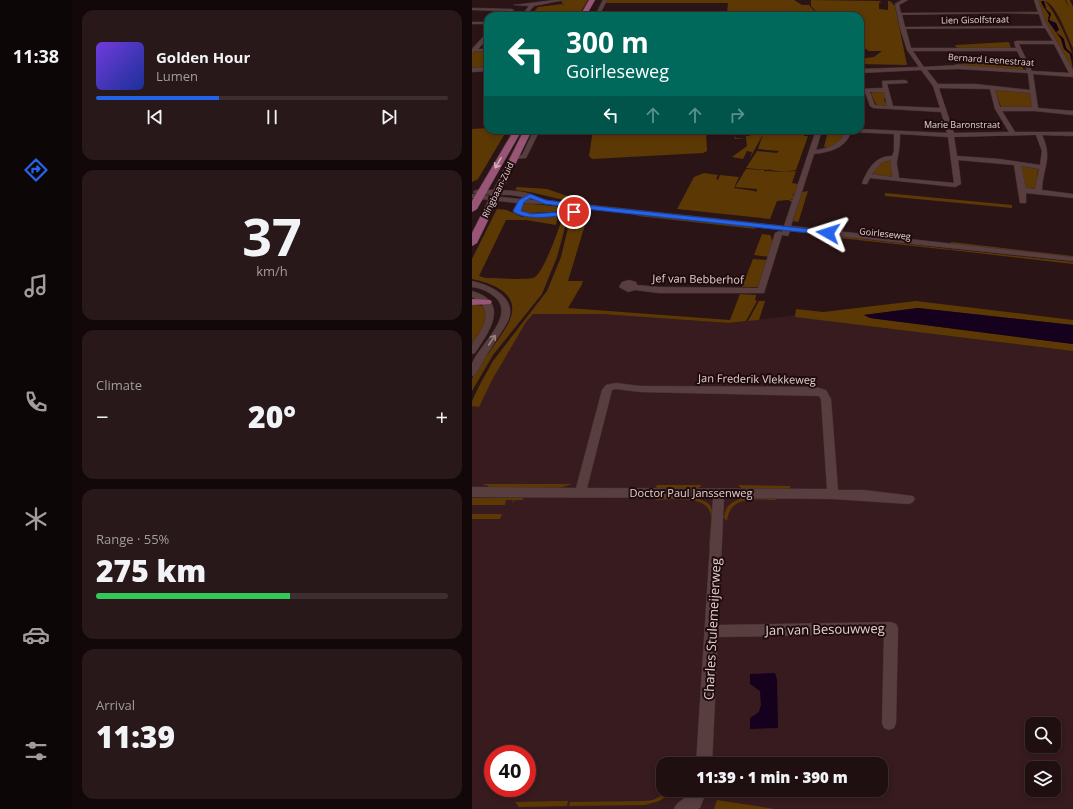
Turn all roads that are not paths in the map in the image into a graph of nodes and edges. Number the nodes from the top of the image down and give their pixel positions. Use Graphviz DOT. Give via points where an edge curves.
graph roads {
  1 [pos="521,0"];
  2 [pos="562,0"];
  3 [pos="592,0"];
  4 [pos="599,0"];
  5 [pos="605,0"];
  6 [pos="872,0"];
  7 [pos="886,0"];
  8 [pos="906,0"];
  9 [pos="1036,0"];
  10 [pos="516,5"];
  11 [pos="533,5"];
  12 [pos="472,9"];
  13 [pos="512,10"];
  14 [pos="527,12"];
  15 [pos="585,12"];
  16 [pos="592,12"];
  17 [pos="599,12"];
  18 [pos="1041,13"];
  19 [pos="899,14"];
  20 [pos="472,22"];
  21 [pos="484,23"];
  22 [pos="1047,27"];
  23 [pos="902,28"];
  24 [pos="484,39"];
  25 [pos="1056,43"];
  26 [pos="473,49"];
  27 [pos="1019,49"];
  28 [pos="484,50"];
  29 [pos="909,50"];
  30 [pos="923,68"];
  31 [pos="484,69"];
  32 [pos="472,70"];
  33 [pos="864,71"];
  34 [pos="1030,72"];
  35 [pos="1073,75"];
  36 [pos="905,82"];
  37 [pos="936,86"];
  38 [pos="992,88"];
  39 [pos="886,90"];
  40 [pos="867,91"];
  41 [pos="1033,92"];
  42 [pos="890,108"];
  43 [pos="998,109"];
  44 [pos="944,110"];
  45 [pos="1035,110"];
  46 [pos="1073,113"];
  47 [pos="864,131"];
  48 [pos="897,133"];
  49 [pos="1013,133"];
  50 [pos="1038,133"];
  51 [pos="515,134"];
  52 [pos="526,134"];
  53 [pos="535,134"];
  54 [pos="818,134"];
  55 [pos="848,134"];
  56 [pos="1073,134"];
  57 [pos="951,135"];
  58 [pos="812,152"];
  59 [pos="514,158"];
  60 [pos="895,158"];
  61 [pos="955,158"];
  62 [pos="1016,163"];
  63 [pos="1042,167"];
  64 [pos="868,176"];
  65 [pos="895,180"];
  66 [pos="865,183"];
  67 [pos="1023,190"];
  68 [pos="1038,192"];
  69 [pos="476,194"];
  70 [pos="496,195"];
  71 [pos="530,196"];
  72 [pos="1073,196"];
  73 [pos="521,201"];
  74 [pos="1023,201"];
  75 [pos="545,202"];
  76 [pos="472,209"];
  77 [pos="735,221"];
  78 [pos="785,227"];
  79 [pos="762,229"];
  80 [pos="828,233"];
  81 [pos="472,243"];
  82 [pos="1073,255"];
  83 [pos="1073,260"];
  84 [pos="1073,265"];
  85 [pos="472,284"];
  86 [pos="634,287"];
  87 [pos="472,294"];
  88 [pos="472,302"];
  89 [pos="486,302"];
  90 [pos="472,351"];
  91 [pos="472,373"];
  92 [pos="472,492"];
  93 [pos="580,493"];
  94 [pos="719,494"];
  95 [pos="833,494"];
  96 [pos="909,499"];
  97 [pos="712,630"];
  98 [pos="889,723"];
  99 [pos="704,757"];
  100 [pos="696,797"];
  101 [pos="682,809"];
  1 -- 10 [label="street"];
  2 -- 11 [label="street"];
  3 -- 15 [label="main road"];
  4 -- 16 [label="main road"];
  5 -- 17 [label="street"];
  6 -- 7 [label="street"];
  8 -- 19 [label="street" via="897,4"];
  9 -- 18 [label="street"];
  10 -- 11 [label="street"];
  10 -- 13 [label="street"];
  11 -- 14 [label="street"];
  12 -- 13 [label="street"];
  18 -- 19 [label="street"];
  18 -- 22 [label="street"];
  19 -- 23 [label="street"];
  20 -- 21 [label="street"];
  22 -- 23 [label="street, Lien Gisolfstraat"];
  22 -- 25 [label="street"];
  23 -- 29 [label="street"];
  24 -- 26 [label="street"];
  25 -- 27 [label="street" via="1016,42"];
  25 -- 35 [label="street"];
  26 -- 28 [label="street"];
  27 -- 29 [label="street" via="953,47"];
  27 -- 34 [label="street"];
  29 -- 30 [label="street"];
  30 -- 33 [label="street, Bernard Leenestraat"];
  30 -- 34 [label="street, Bernard Leenestraat" via="959,66"];
  30 -- 37 [label="street"];
  31 -- 32 [label="street"];
  34 -- 35 [label="street, Bernard Leenestraat"];
  34 -- 41 [label="street"];
  36 -- 39 [label="street" via="884,82"];
  37 -- 38 [label="street"];
  37 -- 44 [label="street"];
  38 -- 41 [label="street"];
  38 -- 43 [label="street"];
  39 -- 40 [label="street"];
  39 -- 42 [label="street"];
  40 -- 42 [label="street" via="873,106"];
  41 -- 45 [label="street"];
  42 -- 44 [label="street"];
  43 -- 45 [label="street"];
  43 -- 49 [label="street"];
  44 -- 57 [label="street"];
  45 -- 46 [label="street"];
  47 -- 48 [label="street, Marie Baronstraat"];
  48 -- 57 [label="street, Marie Baronstraat"];
  48 -- 60 [label="street"];
  49 -- 50 [label="street, Marie Baronstraat"];
  49 -- 57 [label="street, Marie Baronstraat"];
  50 -- 56 [label="street, Marie Baronstraat"];
  50 -- 63 [label="street" via="1046,153"];
  51 -- 69 [label="main road, Ringbaan-Zuid, one-way"];
  52 -- 59 [label="main road, Ringbaan-Zuid"];
  53 -- 59 [label="street, Ringbaan-Zuid" via="524,157"];
  54 -- 58 [label="street"];
  55 -- 58 [label="street" via="846,140 829,151"];
  57 -- 61 [label="street"];
  58 -- 78 [label="street"];
  59 -- 70 [label="main road, Ringbaan-Zuid"];
  60 -- 64 [label="street" via="881,159 873,165"];
  60 -- 65 [label="street"];
  61 -- 62 [label="street"];
  61 -- 65 [label="street" via="958,184 956,186"];
  62 -- 63 [label="street"];
  62 -- 67 [label="street"];
  63 -- 68 [label="street"];
  64 -- 65 [label="street"];
  64 -- 66 [label="street"];
  67 -- 68 [label="street"];
  67 -- 74 [label="street"];
  68 -- 72 [label="street"];
  69 -- 70 [label="street, Goirleseweg"];
  69 -- 76 [label="main road, Ringbaan-Zuid"];
  70 -- 71 [label="street, Goirleseweg"];
  70 -- 73 [label="street, Goirleseweg"];
  70 -- 81 [label="main road, Ringbaan-Zuid"];
  71 -- 73 [label="street"];
  71 -- 75 [label="street, Goirleseweg"];
  73 -- 75 [label="street, Goirleseweg"];
  73 -- 79 [label="street, Goirleseweg" via="517,211 526,215 586,212"];
  75 -- 77 [label="street, Goirleseweg"];
  77 -- 78 [label="street, Goirleseweg"];
  77 -- 79 [label="street, Goirleseweg"];
  78 -- 79 [label="street, Goirleseweg"];
  78 -- 80 [label="street, Goirleseweg"];
  78 -- 80 [label="street, Goirleseweg" via="806,225"];
  78 -- 86 [label="street, Jef van Bebberhof" via="761,291 659,290"];
  80 -- 82 [label="street, Goirleseweg"];
  80 -- 83 [label="street, Goirleseweg"];
  80 -- 84 [label="street, Goirleseweg"];
  91 -- 85 [label="street, one-way" via="503,321 506,310 494,291"];
  87 -- 89 [label="street"];
  88 -- 89 [label="main road"];
  89 -- 90 [label="street" via="491,312 490,320"];
  92 -- 93 [label="street, Doctor Paul Janssenweg"];
  93 -- 94 [label="street, Doctor Paul Janssenweg"];
  93 -- 95 [label="street, Jan Frederik Vlekkeweg" via="607,390 613,386 640,389 823,393 826,399"];
  94 -- 95 [label="street, Doctor Paul Janssenweg"];
  94 -- 97 [label="street, Charles Stulemeijerweg"];
  95 -- 96 [label="street, Doctor Paul Janssenweg" via="864,494"];
  97 -- 98 [label="street, Jan van Besouwweg" via="891,628"];
  97 -- 99 [label="street, Charles Stulemeijerweg"];
  100 -- 101 [label="street" via="694,802"];
}
